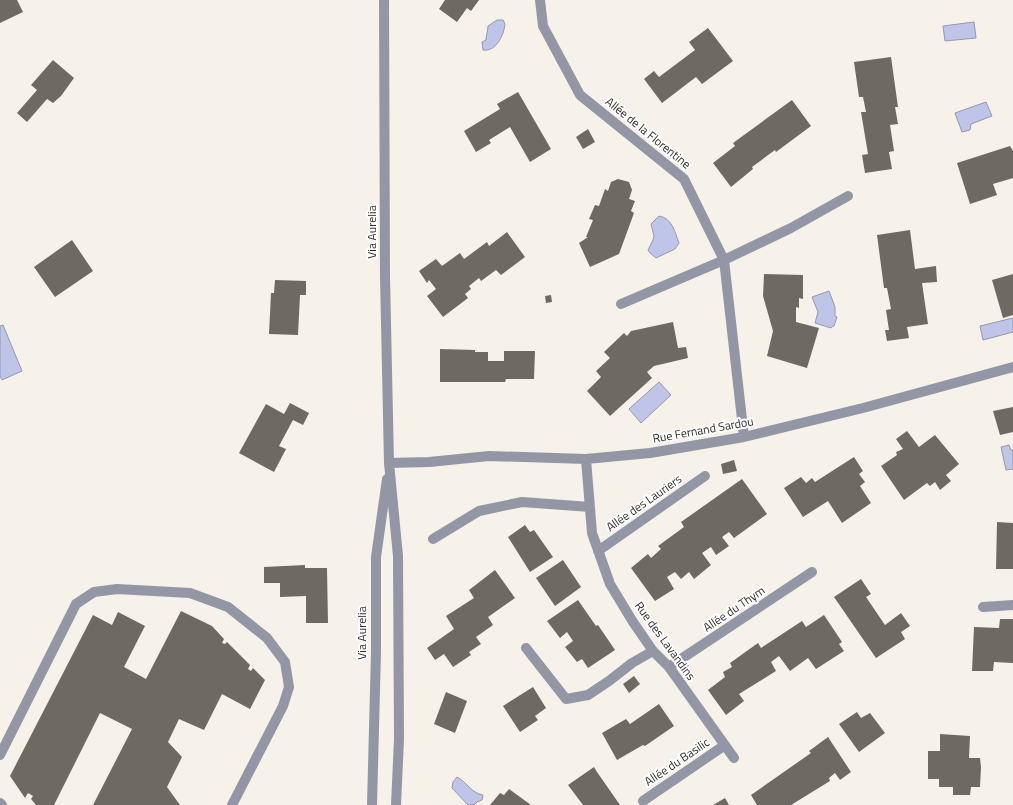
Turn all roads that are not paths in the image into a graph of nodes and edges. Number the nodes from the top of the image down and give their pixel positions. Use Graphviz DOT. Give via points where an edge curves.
graph roads {
  1 [pos="384,0"];
  2 [pos="540,0"];
  3 [pos="848,196"];
  4 [pos="724,260"];
  5 [pos="620,304"];
  6 [pos="1013,367"];
  7 [pos="744,437"];
  8 [pos="586,459"];
  9 [pos="389,463"];
  10 [pos="705,476"];
  11 [pos="590,508"];
  12 [pos="433,539"];
  13 [pos="598,551"];
  14 [pos="812,572"];
  15 [pos="1013,605"];
  16 [pos="983,607"];
  17 [pos="526,648"];
  18 [pos="653,651"];
  19 [pos="669,668"];
  20 [pos="725,745"];
  21 [pos="0,755"];
  22 [pos="734,758"];
  23 [pos="643,801"];
  24 [pos="232,805"];
  25 [pos="372,805"];
  26 [pos="396,805"];
  1 -- 9 [label="street, Via Aurelia"];
  2 -- 4 [label="street, Allée de la Florentine" via="542,26 580,94 684,179"];
  3 -- 4 [label="street" via="791,228"];
  4 -- 5 [label="street"];
  4 -- 7 [label="street, Allée de la Florentine"];
  6 -- 7 [label="street, Rue Fernand Sardou"];
  7 -- 8 [label="street, Rue Fernand Sardou"];
  8 -- 9 [label="street, Rue Fernand Sardou" via="489,456"];
  8 -- 11 [label="street, Rue des Lavandins"];
  9 -- 25 [label="street, Via Aurelia" via="376,558"];
  9 -- 26 [label="street, Via Aurelia" via="398,556 399,739"];
  10 -- 13 [label="street, Allée des Lauriers"];
  11 -- 12 [label="street" via="522,502 480,511"];
  11 -- 13 [label="street, Rue des Lavandins" via="592,533"];
  13 -- 18 [label="street, Rue des Lavandins" via="610,584"];
  14 -- 19 [label="street, Allée du Thym"];
  15 -- 16 [label="street"];
  17 -- 18 [label="street" via="566,699 588,695"];
  18 -- 19 [label="street, Rue des Lavandins"];
  19 -- 20 [label="street, Rue des Lavandins"];
  20 -- 22 [label="street, Rue des Lavandins"];
  20 -- 23 [label="street, Allée du Basilic"];
  21 -- 24 [label="street" via="76,604 94,592 117,589 190,593 228,607 267,638 285,662 289,687 283,706"];
}
